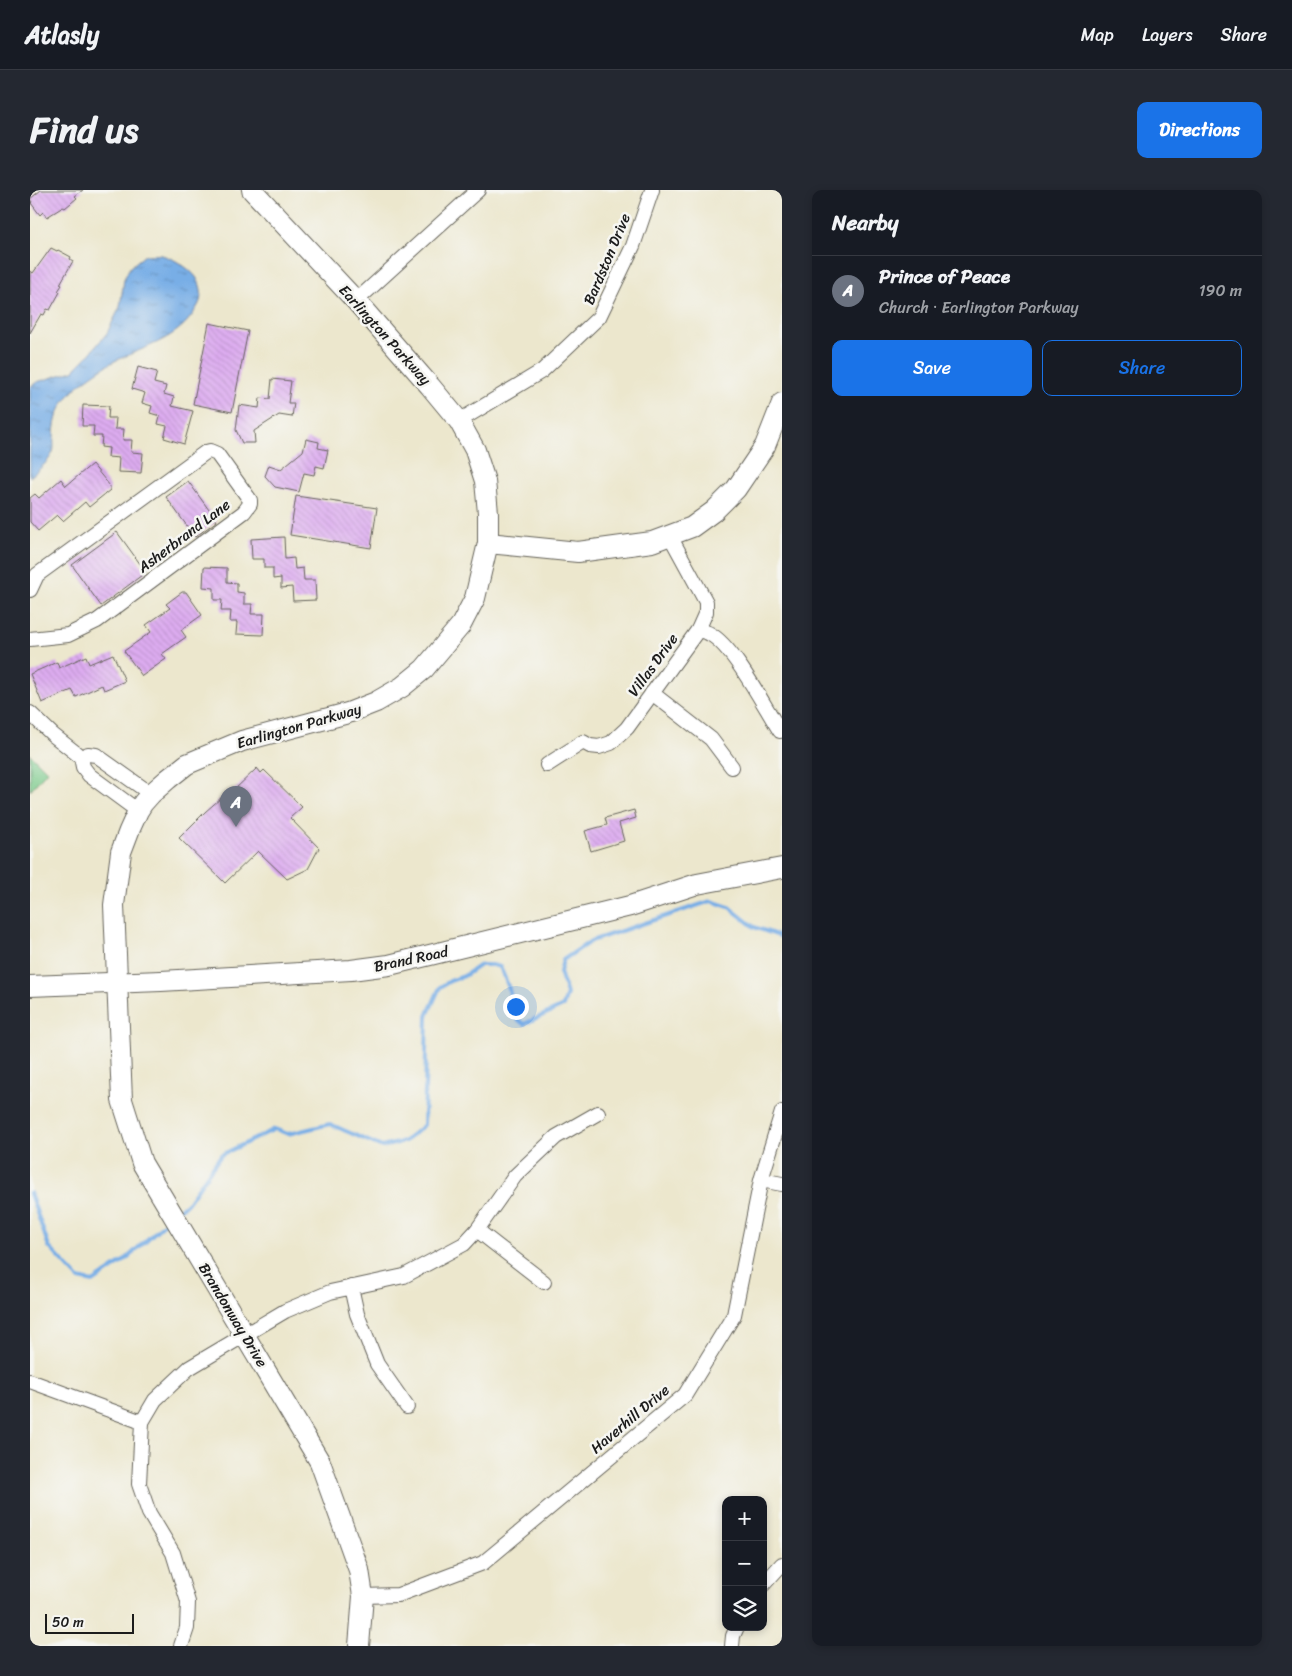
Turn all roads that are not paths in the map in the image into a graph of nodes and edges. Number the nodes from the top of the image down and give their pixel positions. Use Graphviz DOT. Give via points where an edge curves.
graph roads {
  1 [pos="252,190"];
  2 [pos="478,190"];
  3 [pos="652,190"];
  4 [pos="356,301"];
  5 [pos="782,403"];
  6 [pos="459,421"];
  7 [pos="670,536"];
  8 [pos="488,543"];
  9 [pos="30,590"];
  10 [pos="698,630"];
  11 [pos="30,639"];
  12 [pos="652,693"];
  13 [pos="30,713"];
  14 [pos="780,731"];
  15 [pos="81,757"];
  16 [pos="547,765"];
  17 [pos="732,767"];
  18 [pos="151,794"];
  19 [pos="138,811"];
  20 [pos="782,868"];
  21 [pos="116,982"];
  22 [pos="30,986"];
  23 [pos="782,1112"];
  24 [pos="598,1113"];
  25 [pos="761,1180"];
  26 [pos="782,1184"];
  27 [pos="477,1230"];
  28 [pos="544,1282"];
  29 [pos="351,1287"];
  30 [pos="244,1334"];
  31 [pos="30,1381"];
  32 [pos="407,1407"];
  33 [pos="142,1422"];
  34 [pos="782,1564"];
  35 [pos="767,1581"];
  36 [pos="363,1596"];
  37 [pos="735,1631"];
  38 [pos="181,1646"];
  39 [pos="359,1646"];
  40 [pos="732,1646"];
  1 -- 4 [label="street, Earlington Parkway"];
  2 -- 4 [label="street"];
  3 -- 6 [label="street, Bardston Drive" via="633,246 600,317 542,371"];
  4 -- 6 [label="street, Earlington Parkway"];
  5 -- 7 [label="street" via="765,446 736,489 692,527"];
  6 -- 8 [label="street, Earlington Parkway" via="475,450 485,481"];
  7 -- 8 [label="street" via="652,542 578,552"];
  7 -- 10 [label="street, Villas Drive" via="706,602 706,612"];
  8 -- 18 [label="street, Earlington Parkway" via="475,598 460,625 424,669 402,687 348,713 242,741 196,760"];
  9 -- 11 [label="street, Asherbrand Lane" via="37,575 206,452 217,454 250,500 244,512 97,621 68,635"];
  10 -- 12 [label="street, Villas Drive"];
  10 -- 14 [label="street" via="710,634 725,647"];
  12 -- 16 [label="street, Villas Drive" via="627,728 611,742 599,747 583,742"];
  12 -- 17 [label="street" via="710,739"];
  13 -- 15 [label="street"];
  15 -- 18 [label="street" via="96,755"];
  15 -- 19 [label="street" via="89,775"];
  18 -- 19 [label="street, Earlington Parkway"];
  19 -- 21 [label="street, Earlington Parkway" via="121,852 114,905"];
  20 -- 21 [label="street, Brand Road" via="697,884 630,906 389,965 351,970"];
  21 -- 22 [label="street, Brand Road"];
  21 -- 30 [label="street, Brandonway Drive" via="122,1100 142,1163"];
  23 -- 25 [label="street, Haverhill Drive"];
  24 -- 27 [label="street" via="556,1137 515,1176"];
  25 -- 26 [label="street"];
  25 -- 36 [label="street, Haverhill Drive" via="734,1315 685,1395 484,1563 398,1595"];
  27 -- 28 [label="street"];
  27 -- 29 [label="street" via="464,1244 404,1276"];
  29 -- 30 [label="street" via="285,1311"];
  29 -- 32 [label="street" via="357,1314 377,1364"];
  30 -- 33 [label="street" via="189,1368 155,1400"];
  30 -- 36 [label="street, Brandonway Drive" via="320,1462 359,1570"];
  31 -- 33 [label="street"];
  33 -- 38 [label="street" via="139,1484 149,1513 173,1553 188,1602 187,1628"];
  34 -- 35 [label="street"];
  36 -- 39 [label="street, Brandonway Drive"];
  37 -- 40 [label="street"];
}
